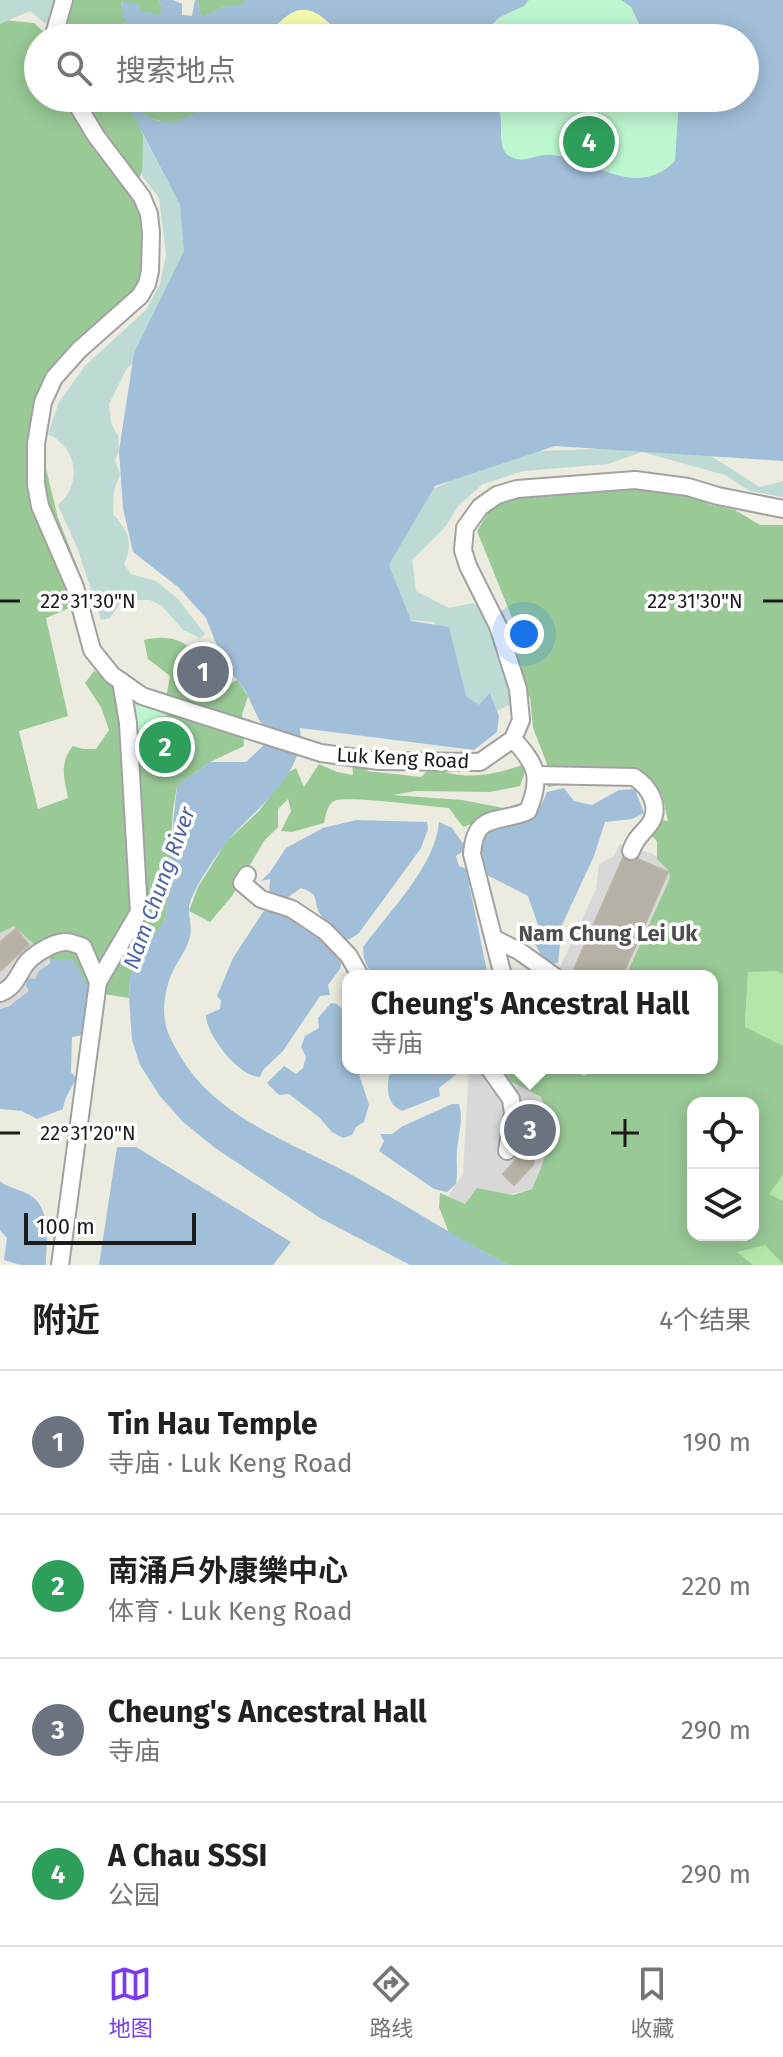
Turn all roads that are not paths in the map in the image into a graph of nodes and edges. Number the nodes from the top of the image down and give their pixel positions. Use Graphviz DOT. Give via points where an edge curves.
graph roads {
  1 [pos="64,0"];
  2 [pos="57,24"];
  3 [pos="81,112"];
  4 [pos="783,509"];
  5 [pos="121,681"];
  6 [pos="513,739"];
  7 [pos="536,775"];
  8 [pos="631,851"];
  9 [pos="247,875"];
  10 [pos="495,939"];
  11 [pos="357,970"];
  12 [pos="502,970"];
  13 [pos="546,970"];
  14 [pos="98,982"];
  15 [pos="0,993"];
  16 [pos="493,1074"];
  17 [pos="507,1151"];
  18 [pos="60,1265"];
  1 -- 2 [label="street"];
  3 -- 5 [label="street, Luk Keng Road" via="145,202 151,226 150,271 140,296 72,356 50,385 39,418 35,472 40,506 75,587 92,650"];
  4 -- 6 [label="street" via="635,480 517,489 480,507 465,528 463,550 498,626 518,689 521,720"];
  5 -- 6 [label="street, Luk Keng Road" via="142,696 321,753 379,761 480,762"];
  5 -- 14 [label="street" via="139,912"];
  6 -- 7 [label="street" via="532,759"];
  7 -- 8 [label="street" via="634,777 645,783 655,811"];
  7 -- 10 [label="street" via="528,811 492,819 473,837 472,854"];
  9 -- 11 [label="street" via="242,883 261,899 292,909 325,931"];
  10 -- 12 [label="street"];
  10 -- 13 [label="street"];
  14 -- 15 [label="street" via="83,947 65,942 43,950 25,965 9,990"];
  14 -- 18 [label="street"];
  16 -- 17 [label="street" via="511,1099"];
}
